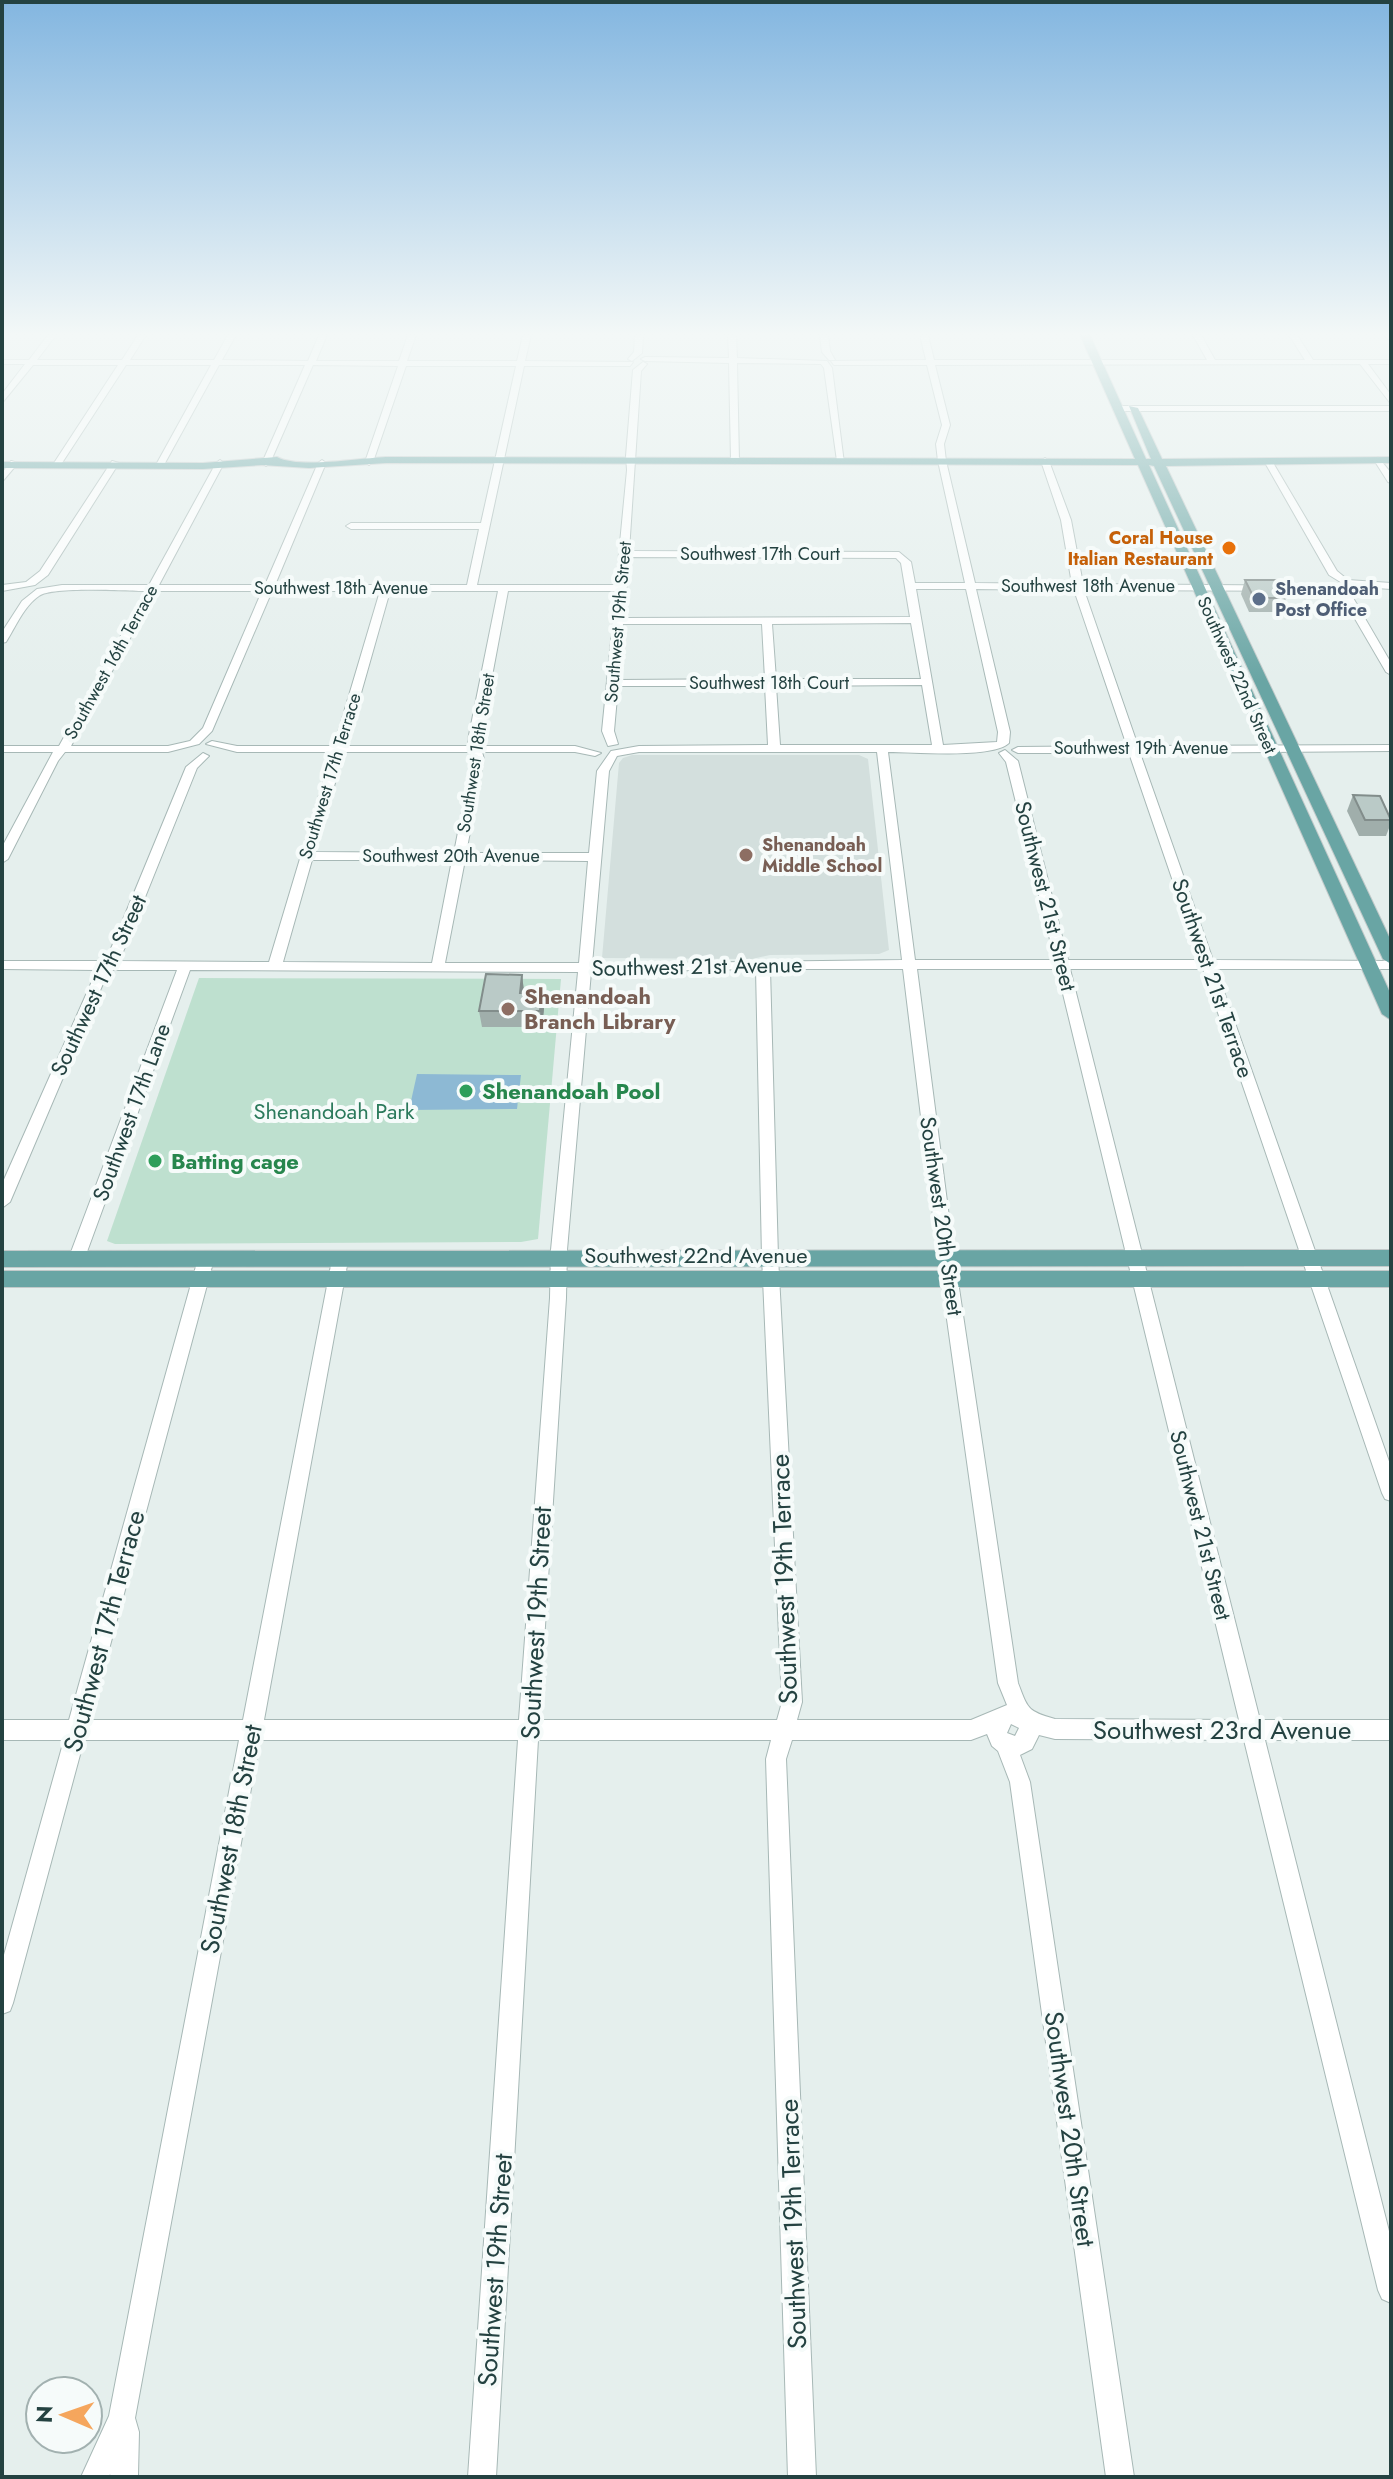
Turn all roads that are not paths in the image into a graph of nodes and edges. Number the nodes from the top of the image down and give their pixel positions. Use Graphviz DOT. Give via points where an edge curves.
graph roads {
  1 [pos="66,451"];
  2 [pos="168,451"];
  3 [pos="271,451"];
  4 [pos="376,451"];
  5 [pos="502,451"];
  6 [pos="631,451"];
  7 [pos="735,451"];
  8 [pos="843,451"];
  9 [pos="941,451"];
  10 [pos="1136,451"];
  11 [pos="1151,451"];
  12 [pos="1378,460"];
  13 [pos="1391,460"];
  14 [pos="735,461"];
  15 [pos="845,461"];
  16 [pos="942,461"];
  17 [pos="1045,461"];
  18 [pos="1140,461"];
  19 [pos="1156,461"];
  20 [pos="1268,461"];
  21 [pos="372,462"];
  22 [pos="500,462"];
  23 [pos="630,462"];
  24 [pos="6,463"];
  25 [pos="58,463"];
  26 [pos="115,463"];
  27 [pos="161,463"];
  28 [pos="220,463"];
  29 [pos="266,463"];
  30 [pos="322,463"];
  31 [pos="2,479"];
  32 [pos="1391,480"];
  33 [pos="351,526"];
  34 [pos="485,526"];
  35 [pos="624,554"];
  36 [pos="909,586"];
  37 [pos="969,586"];
  38 [pos="1078,586"];
  39 [pos="1197,586"];
  40 [pos="1216,586"];
  41 [pos="1340,586"];
  42 [pos="1391,586"];
  43 [pos="3,588"];
  44 [pos="34,588"];
  45 [pos="152,588"];
  46 [pos="268,588"];
  47 [pos="471,588"];
  48 [pos="504,588"];
  49 [pos="620,588"];
  50 [pos="386,589"];
  51 [pos="767,620"];
  52 [pos="915,620"];
  53 [pos="618,621"];
  54 [pos="2,640"];
  55 [pos="1391,672"];
  56 [pos="927,682"];
  57 [pos="612,683"];
  58 [pos="771,683"];
  59 [pos="208,745"];
  60 [pos="606,747"];
  61 [pos="882,748"];
  62 [pos="938,748"];
  63 [pos="1009,748"];
  64 [pos="1134,748"];
  65 [pos="1270,748"];
  66 [pos="1291,748"];
  67 [pos="1391,748"];
  68 [pos="2,749"];
  69 [pos="62,749"];
  70 [pos="476,749"];
  71 [pos="774,749"];
  72 [pos="339,750"];
  73 [pos="190,752"];
  74 [pos="307,856"];
  75 [pos="460,856"];
  76 [pos="596,857"];
  77 [pos="2,859"];
  78 [pos="1391,962"];
  79 [pos="107,964"];
  80 [pos="186,964"];
  81 [pos="2,965"];
  82 [pos="275,965"];
  83 [pos="438,965"];
  84 [pos="910,965"];
  85 [pos="1062,965"];
  86 [pos="1209,965"];
  87 [pos="1368,965"];
  88 [pos="585,967"];
  89 [pos="763,967"];
  90 [pos="1391,1014"];
  91 [pos="2,1202"];
  92 [pos="1391,1258"];
  93 [pos="2,1259"];
  94 [pos="206,1259"];
  95 [pos="1310,1259"];
  96 [pos="76,1260"];
  97 [pos="771,1268"];
  98 [pos="948,1268"];
  99 [pos="1138,1268"];
  100 [pos="338,1270"];
  101 [pos="558,1270"];
  102 [pos="2,1279"];
  103 [pos="1317,1279"];
  104 [pos="1391,1279"];
  105 [pos="200,1281"];
  106 [pos="1391,1493"];
  107 [pos="77,1729"];
  108 [pos="252,1729"];
  109 [pos="2,1730"];
  110 [pos="529,1730"];
  111 [pos="784,1730"];
  112 [pos="1014,1730"];
  113 [pos="1253,1730"];
  114 [pos="1391,1730"];
  115 [pos="2,2003"];
  116 [pos="1391,2290"];
  117 [pos="122,2418"];
  118 [pos="124,2476"];
  119 [pos="95,2477"];
  120 [pos="482,2477"];
  121 [pos="802,2477"];
  122 [pos="1120,2477"];
  1 -- 25 [label="street"];
  2 -- 27 [label="street"];
  3 -- 29 [label="street"];
  4 -- 21 [label="street"];
  5 -- 22 [label="street"];
  6 -- 23 [label="street, Southwest 19th Street"];
  7 -- 14 [label="street"];
  8 -- 15 [label="street"];
  9 -- 16 [label="street, Southwest 21st Street"];
  10 -- 18 [label="main road, Southwest 22nd Street"];
  11 -- 19 [label="main road, Southwest 22nd Street"];
  12 -- 13 [label="main road"];
  12 -- 20 [label="main road"];
  12 -- 32 [label="street"];
  14 -- 15 [label="main road"];
  14 -- 23 [label="main road"];
  15 -- 16 [label="main road"];
  16 -- 17 [label="main road"];
  16 -- 37 [label="street, Southwest 21st Street"];
  17 -- 18 [label="main road"];
  17 -- 38 [label="street, Southwest 21st Terrace" via="1066,520"];
  18 -- 19 [label="main road"];
  18 -- 39 [label="main road, Southwest 22nd Street"];
  19 -- 20 [label="main road"];
  19 -- 40 [label="main road, Southwest 22nd Street"];
  20 -- 41 [label="street"];
  21 -- 22 [label="main road"];
  21 -- 30 [label="main road"];
  22 -- 23 [label="main road"];
  22 -- 34 [label="street"];
  23 -- 35 [label="street, Southwest 19th Street"];
  24 -- 25 [label="main road"];
  24 -- 31 [label="street"];
  25 -- 26 [label="main road"];
  26 -- 27 [label="main road"];
  26 -- 44 [label="street"];
  27 -- 28 [label="main road"];
  28 -- 29 [label="main road"];
  28 -- 45 [label="street, Southwest 16th Terrace"];
  29 -- 30 [label="main road"];
  30 -- 46 [label="street, Southwest 17th Street"];
  33 -- 34 [label="street"];
  34 -- 47 [label="street"];
  35 -- 36 [label="street, Southwest 17th Court" via="897,554 906,562"];
  35 -- 49 [label="street, Southwest 19th Street"];
  36 -- 37 [label="street, Southwest 18th Avenue"];
  36 -- 52 [label="street"];
  37 -- 38 [label="street, Southwest 18th Avenue"];
  37 -- 63 [label="street, Southwest 21st Street"];
  38 -- 39 [label="street, Southwest 18th Avenue"];
  38 -- 64 [label="street, Southwest 21st Terrace"];
  39 -- 40 [label="street, Southwest 18th Avenue"];
  39 -- 65 [label="main road, Southwest 22nd Street"];
  40 -- 41 [label="street, Southwest 18th Avenue"];
  40 -- 66 [label="main road, Southwest 22nd Street"];
  41 -- 42 [label="street, Southwest 18th Avenue"];
  41 -- 55 [label="street"];
  43 -- 44 [label="street, Southwest 18th Avenue"];
  44 -- 45 [label="street, Southwest 18th Avenue"];
  44 -- 54 [label="street"];
  45 -- 46 [label="street, Southwest 18th Avenue"];
  45 -- 69 [label="street, Southwest 16th Terrace"];
  46 -- 50 [label="street, Southwest 18th Avenue"];
  46 -- 59 [label="street, Southwest 17th Street"];
  47 -- 48 [label="street, Southwest 18th Avenue"];
  47 -- 50 [label="street, Southwest 18th Avenue"];
  48 -- 49 [label="street, Southwest 18th Avenue"];
  48 -- 70 [label="street, Southwest 18th Street"];
  49 -- 53 [label="street, Southwest 19th Street"];
  50 -- 72 [label="street, Southwest 17th Terrace"];
  51 -- 52 [label="street"];
  51 -- 53 [label="street"];
  51 -- 58 [label="street"];
  52 -- 56 [label="street"];
  53 -- 57 [label="street, Southwest 19th Street"];
  56 -- 58 [label="street, Southwest 18th Court"];
  56 -- 62 [label="street"];
  57 -- 58 [label="street, Southwest 18th Court"];
  57 -- 60 [label="street, Southwest 19th Street"];
  58 -- 71 [label="street"];
  59 -- 72 [label="street, Southwest 19th Avenue"];
  59 -- 73 [label="street, Southwest 17th Street"];
  59 -- 73 [label="street, Southwest 19th Avenue"];
  60 -- 70 [label="street, Southwest 19th Avenue"];
  60 -- 71 [label="street, Southwest 19th Avenue"];
  60 -- 76 [label="street, Southwest 19th Street"];
  61 -- 62 [label="street, Southwest 19th Avenue"];
  61 -- 71 [label="street, Southwest 19th Avenue"];
  61 -- 84 [label="street, Southwest 20th Street"];
  62 -- 63 [label="street, Southwest 19th Avenue"];
  63 -- 64 [label="street, Southwest 19th Avenue"];
  63 -- 85 [label="street, Southwest 21st Street"];
  64 -- 65 [label="street, Southwest 19th Avenue"];
  64 -- 86 [label="street, Southwest 21st Terrace"];
  65 -- 66 [label="street, Southwest 19th Avenue"];
  65 -- 87 [label="main road, Southwest 22nd Street"];
  66 -- 67 [label="street, Southwest 19th Avenue"];
  66 -- 78 [label="main road, Southwest 22nd Street"];
  68 -- 69 [label="street"];
  69 -- 73 [label="street"];
  69 -- 77 [label="street, Southwest 16th Terrace"];
  70 -- 72 [label="street, Southwest 19th Avenue"];
  70 -- 75 [label="street, Southwest 18th Street"];
  72 -- 74 [label="street, Southwest 17th Terrace"];
  73 -- 79 [label="street, Southwest 17th Street" via="116,952"];
  74 -- 75 [label="street, Southwest 20th Avenue"];
  74 -- 82 [label="street, Southwest 17th Terrace"];
  75 -- 76 [label="street, Southwest 20th Avenue"];
  75 -- 83 [label="street, Southwest 18th Street"];
  76 -- 88 [label="street, Southwest 19th Street"];
  78 -- 87 [label="street, Southwest 21st Avenue"];
  79 -- 80 [label="street, Southwest 21st Avenue"];
  79 -- 81 [label="street, Southwest 21st Avenue"];
  79 -- 91 [label="street, Southwest 17th Street"];
  80 -- 82 [label="street, Southwest 21st Avenue"];
  80 -- 96 [label="street, Southwest 17th Lane"];
  82 -- 83 [label="street, Southwest 21st Avenue"];
  83 -- 88 [label="street, Southwest 21st Avenue"];
  84 -- 85 [label="street, Southwest 21st Avenue"];
  84 -- 89 [label="street, Southwest 21st Avenue"];
  84 -- 98 [label="street, Southwest 20th Street"];
  85 -- 86 [label="street, Southwest 21st Avenue"];
  85 -- 99 [label="street, Southwest 21st Street"];
  86 -- 87 [label="street, Southwest 21st Avenue"];
  86 -- 95 [label="street, Southwest 21st Terrace"];
  87 -- 90 [label="main road, Southwest 22nd Street"];
  88 -- 89 [label="street, Southwest 21st Avenue"];
  88 -- 101 [label="street, Southwest 19th Street"];
  89 -- 97 [label="street, Southwest 19th Terrace"];
  92 -- 95 [label="main road, Southwest 22nd Avenue"];
  93 -- 96 [label="main road, Southwest 22nd Avenue"];
  94 -- 96 [label="main road, Southwest 22nd Avenue"];
  94 -- 100 [label="main road, Southwest 22nd Avenue"];
  94 -- 105 [label="street, Southwest 17th Terrace"];
  95 -- 99 [label="main road, Southwest 22nd Avenue"];
  95 -- 103 [label="street, Southwest 21st Terrace"];
  97 -- 98 [label="main road, Southwest 22nd Avenue"];
  97 -- 101 [label="main road, Southwest 22nd Avenue"];
  97 -- 111 [label="street, Southwest 19th Terrace" via="792,1702"];
  98 -- 99 [label="main road, Southwest 22nd Avenue"];
  98 -- 112 [label="street, Southwest 20th Street"];
  99 -- 103 [label="main road, Southwest 22nd Avenue"];
  99 -- 113 [label="street, Southwest 21st Street"];
  100 -- 101 [label="main road, Southwest 22nd Avenue"];
  100 -- 105 [label="main road, Southwest 22nd Avenue"];
  100 -- 108 [label="street, Southwest 18th Street"];
  101 -- 110 [label="street, Southwest 19th Street"];
  102 -- 105 [label="main road, Southwest 22nd Avenue"];
  103 -- 104 [label="main road, Southwest 22nd Avenue"];
  103 -- 106 [label="street, Southwest 21st Terrace"];
  105 -- 107 [label="street, Southwest 17th Terrace"];
  107 -- 108 [label="street"];
  107 -- 109 [label="street"];
  107 -- 115 [label="street, Southwest 17th Terrace"];
  108 -- 110 [label="street"];
  108 -- 117 [label="street, Southwest 18th Street"];
  110 -- 111 [label="street"];
  110 -- 120 [label="street, Southwest 19th Street"];
  111 -- 112 [label="street"];
  111 -- 121 [label="street, Southwest 19th Terrace" via="776,1759"];
  112 -- 113 [label="street, Southwest 23rd Avenue"];
  112 -- 122 [label="street, Southwest 20th Street"];
  113 -- 114 [label="street, Southwest 23rd Avenue"];
  113 -- 116 [label="street, Southwest 21st Street"];
  117 -- 118 [label="street, Southwest 18th Street"];
  117 -- 119 [label="street, Southwest 18th Street"];
  118 -- 119 [label="street" via="109,2470"];
}
